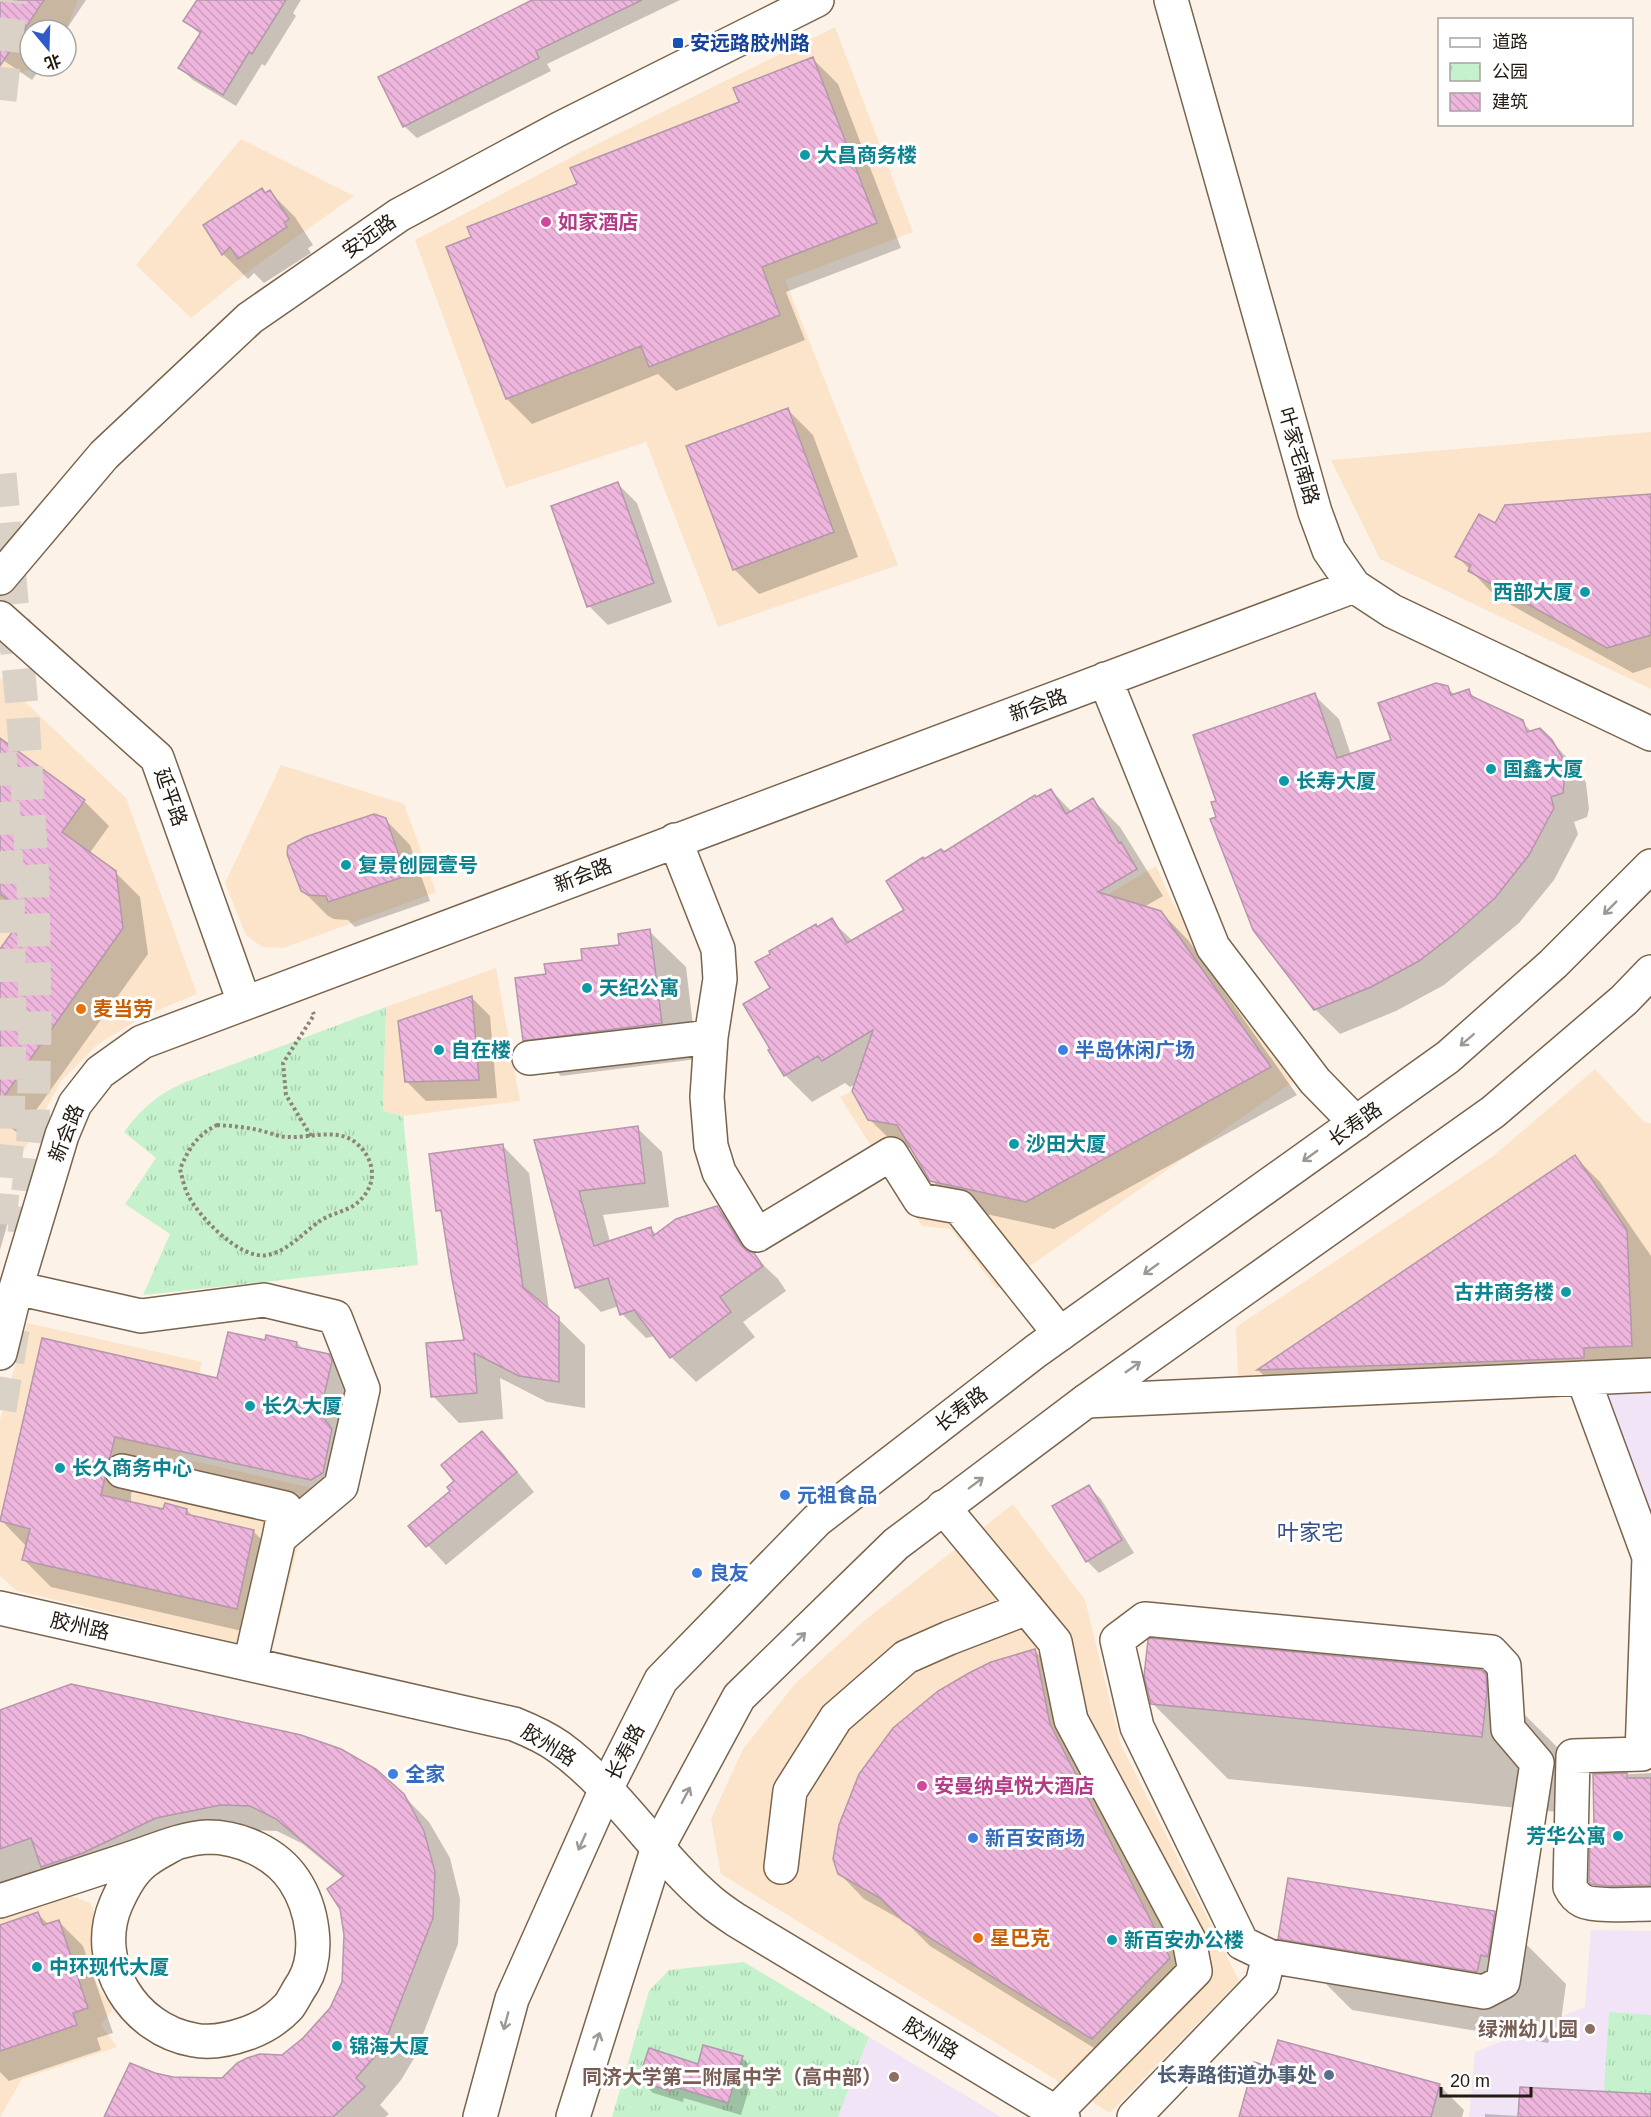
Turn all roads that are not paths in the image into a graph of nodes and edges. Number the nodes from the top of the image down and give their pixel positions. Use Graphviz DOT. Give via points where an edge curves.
graph roads {
  1 [pos="817,0"];
  2 [pos="1170,0"];
  3 [pos="0,578"];
  4 [pos="1354,586"];
  5 [pos="0,618"];
  6 [pos="1105,679"];
  7 [pos="1651,734"];
  8 [pos="675,840"];
  9 [pos="1651,866"];
  10 [pos="1651,972"];
  11 [pos="244,1002"];
  12 [pos="711,1037"];
  13 [pos="529,1058"];
  14 [pos="1356,1123"];
  15 [pos="16,1288"];
  16 [pos="1060,1334"];
  17 [pos="0,1353"];
  18 [pos="1651,1375"];
  19 [pos="1583,1378"];
  20 [pos="1086,1401"];
  21 [pos="122,1471"];
  22 [pos="944,1507"];
  23 [pos="279,1538"];
  24 [pos="0,1608"];
  25 [pos="1027,1608"];
  26 [pos="250,1664"];
  27 [pos="1646,1754"];
  28 [pos="606,1789"];
  29 [pos="174,1844"];
  30 [pos="658,1847"];
  31 [pos="781,1867"];
  32 [pos="95,1870"];
  33 [pos="123,1886"];
  34 [pos="0,1901"];
  35 [pos="1651,1904"];
  36 [pos="1269,1956"];
  37 [pos="1059,2115"];
  38 [pos="480,2117"];
  39 [pos="573,2117"];
  40 [pos="1134,2117"];
  1 -- 3 [label="street, 安远路" via="559,129 399,215 250,318 104,455"];
  2 -- 4 [label="street, 叶家宅南路" via="1315,512 1329,550"];
  4 -- 6 [label="street, 新会路"];
  4 -- 7 [label="street, 叶家宅南路" via="1392,611"];
  5 -- 11 [label="street, 延平路" via="157,758"];
  6 -- 8 [label="street, 新会路"];
  6 -- 14 [label="street" via="1213,947 1316,1081"];
  8 -- 11 [label="street, 新会路"];
  8 -- 12 [label="street" via="718,949 720,979"];
  9 -- 14 [label="street, 长寿路, one-way" via="1553,964 1448,1057"];
  20 -- 10 [label="street, one-way" via="1493,1112 1624,1000"];
  11 -- 15 [label="street, 新会路" via="142,1042 100,1072 75,1104 62,1135"];
  12 -- 13 [label="street"];
  12 -- 16 [label="street" via="706,1097 711,1146 719,1172 757,1235 891,1154 920,1200 959,1207"];
  14 -- 16 [label="street, 长寿路, one-way"];
  15 -- 17 [label="street, 新会路"];
  15 -- 23 [label="street" via="141,1316 264,1300 335,1317 363,1389 341,1486"];
  16 -- 28 [label="street, 长寿路" via="817,1520 662,1680"];
  18 -- 19 [label="street"];
  19 -- 20 [label="street"];
  19 -- 27 [label="street" via="1649,1557"];
  22 -- 20 [label="street, one-way"];
  21 -- 23 [label="street" via="285,1508"];
  22 -- 25 [label="street"];
  30 -- 22 [label="street, one-way" via="739,1697 896,1544"];
  23 -- 26 [label="street"];
  24 -- 26 [label="street, 胶州路"];
  25 -- 31 [label="street" via="906,1657 836,1718 790,1791"];
  25 -- 37 [label="street" via="1055,1642 1071,1720 1189,1940 1195,1971"];
  26 -- 28 [label="street, 胶州路" via="514,1724 558,1746"];
  27 -- 35 [label="street" via="1573,1756 1570,1887 1582,1901"];
  28 -- 30 [label="street, 胶州路"];
  28 -- 38 [label="street, 长寿路, one-way" via="512,1999"];
  29 -- 32 [label="street"];
  29 -- 33 [label="street" via="145,1861"];
  29 -- 33 [label="street" via="207,1837 239,1841 270,1856 293,1879 309,1909 313,1943 306,1977 288,2006 262,2028 229,2040 195,2041 162,2030 135,2009 117,1981 108,1949 111,1916"];
  30 -- 37 [label="street, 胶州路" via="710,1901 736,1920"];
  39 -- 30 [label="street, one-way"];
  32 -- 33 [label="street" via="109,1872"];
  32 -- 34 [label="street"];
  36 -- 36 [label="street" via="1484,1992 1503,1982 1537,1763 1508,1730 1504,1666 1491,1653 1145,1619 1117,1640 1137,1727 1242,1943"];
  36 -- 40 [label="street" via="1262,1984"];
}
